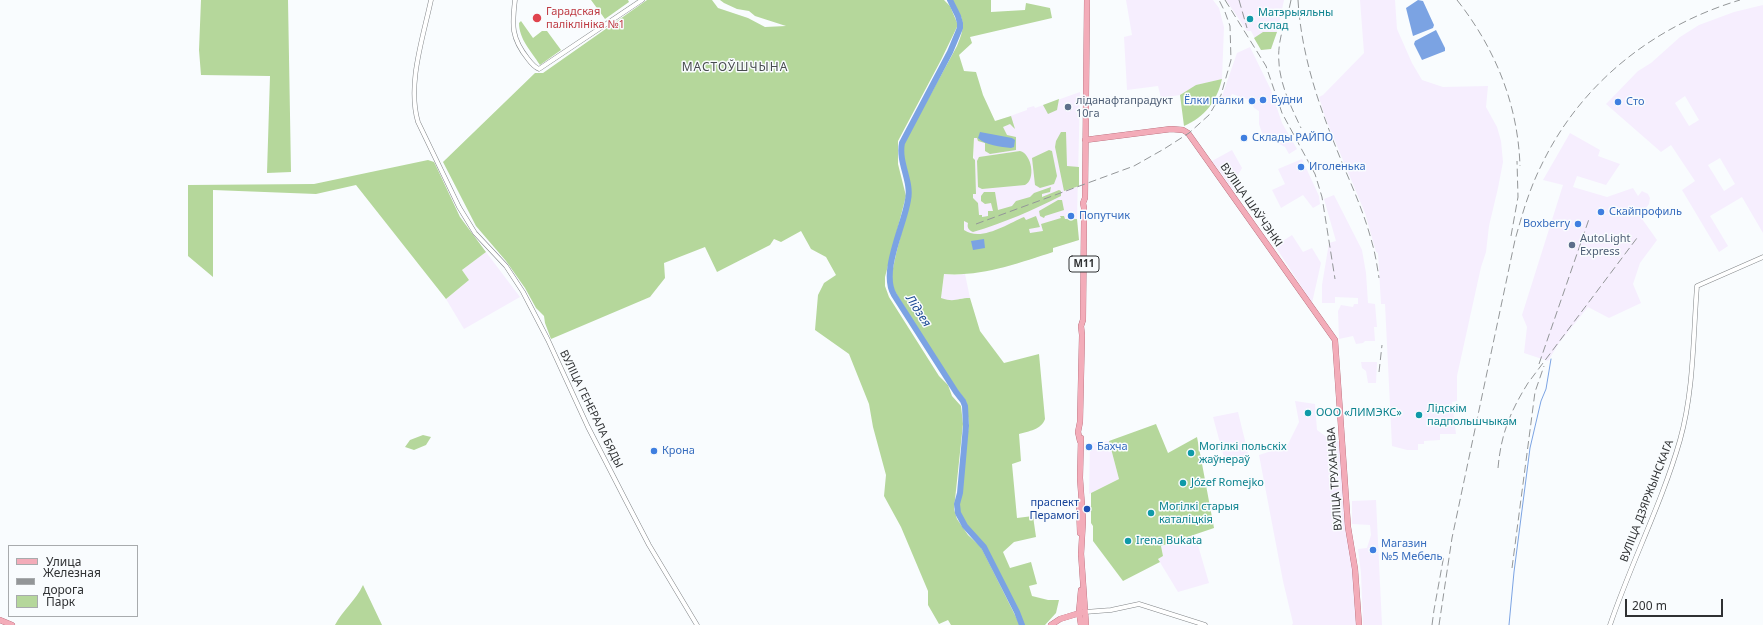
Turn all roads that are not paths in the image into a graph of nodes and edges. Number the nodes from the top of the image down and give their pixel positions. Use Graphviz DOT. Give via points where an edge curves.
graph roads {
  1 [pos="431,0"];
  2 [pos="515,0"];
  3 [pos="642,0"];
  4 [pos="1088,0"];
  5 [pos="1085,140"];
  6 [pos="1763,257"];
  7 [pos="1301,294"];
  8 [pos="1082,612"];
  9 [pos="0,620"];
  10 [pos="1194,624"];
  11 [pos="12,625"];
  12 [pos="697,625"];
  13 [pos="1051,625"];
  14 [pos="1081,625"];
  15 [pos="1086,625"];
  16 [pos="1205,625"];
  17 [pos="1359,625"];
  18 [pos="1610,625"];
  1 -- 12 [label="street, ВУЛІЦА ГЕНЕРАЛА БЯДЫ" via="414,86 414,109 418,122 459,207 475,233 506,266 520,287 649,545"];
  2 -- 3 [label="street" via="513,31 521,50 538,69"];
  4 -- 5 [label="main road, М11"];
  5 -- 7 [label="main road, ВУЛІЦА ШАЎЧЭНКІ" via="1171,129 1183,130 1194,141"];
  5 -- 8 [label="main road, М11" via="1083,320 1078,432 1080,493 1084,520 1081,555"];
  6 -- 18 [label="street, ВУЛІЦА ДЗЯРЖЫНСКАГА" via="1697,286 1692,373 1680,438 1668,477"];
  7 -- 17 [label="main road, ВУЛІЦА ТРУХАНАВА" via="1335,340 1348,527 1355,569"];
  8 -- 10 [label="street" via="1111,610 1139,604"];
  8 -- 13 [label="main road" via="1060,619"];
  8 -- 14 [label="main road"];
  8 -- 15 [label="main road"];
  9 -- 11 [label="main road"];
  10 -- 16 [label="street"];
}
